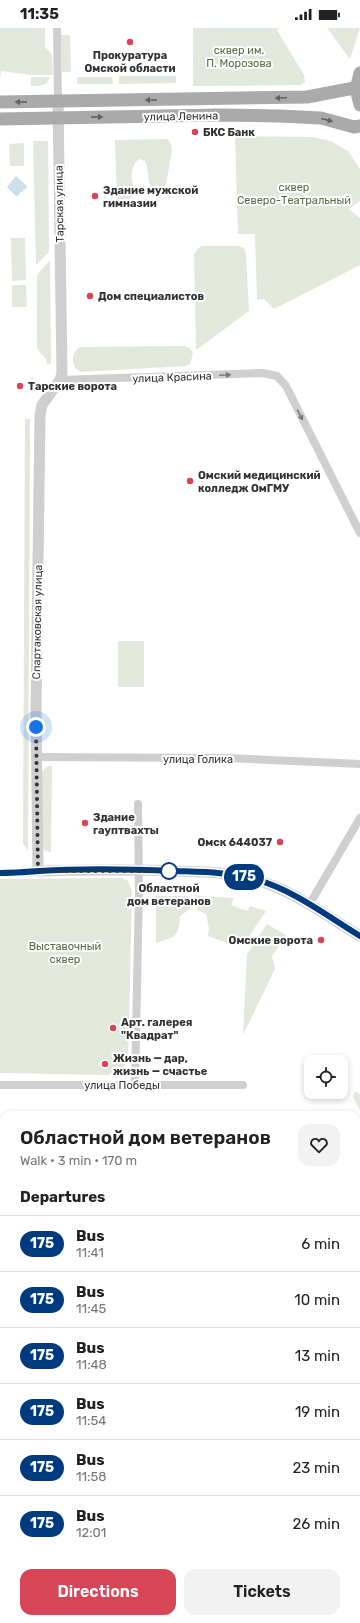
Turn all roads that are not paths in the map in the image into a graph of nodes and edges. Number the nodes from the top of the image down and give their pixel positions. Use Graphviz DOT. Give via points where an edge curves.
graph roads {
  1 [pos="57,28"];
  2 [pos="360,73"];
  3 [pos="358,88"];
  4 [pos="189,99"];
  5 [pos="58,101"];
  6 [pos="0,102"];
  7 [pos="360,104"];
  8 [pos="190,116"];
  9 [pos="58,118"];
  10 [pos="0,119"];
  11 [pos="360,126"];
  12 [pos="60,380"];
  13 [pos="360,533"];
  14 [pos="36,758"];
  15 [pos="360,764"];
  16 [pos="138,804"];
  17 [pos="360,818"];
  18 [pos="138,870"];
  19 [pos="38,871"];
  20 [pos="0,873"];
  21 [pos="309,905"];
  22 [pos="360,936"];
  23 [pos="0,1085"];
  24 [pos="135,1085"];
  25 [pos="243,1085"];
  1 -- 5 [label="street, Тарская улица"];
  2 -- 3 [label="main road"];
  3 -- 4 [label="main road, улица Ленина, one-way" via="320,95 280,98"];
  3 -- 7 [label="main road"];
  4 -- 5 [label="main road, улица Ленина, one-way"];
  4 -- 8 [label="main road"];
  5 -- 6 [label="main road, улица Ленина, one-way"];
  5 -- 9 [label="street, Тарская улица"];
  9 -- 8 [label="main road, улица Ленина, one-way"];
  8 -- 11 [label="main road, улица Ленина, one-way" via="305,117"];
  9 -- 10 [label="main road, улица Ленина"];
  9 -- 12 [label="street, Тарская улица" via="62,370"];
  12 -- 13 [label="street, улица Красина, one-way" via="272,374 286,386"];
  12 -- 14 [label="street, Спартаковская улица" via="46,398 40,415"];
  14 -- 15 [label="street, улица Голика" via="227,758"];
  14 -- 19 [label="street, Спартаковская улица"];
  16 -- 18 [label="street"];
  17 -- 21 [label="street"];
  18 -- 19 [label="street"];
  18 -- 21 [label="street" via="235,875 271,885"];
  18 -- 24 [label="street"];
  19 -- 20 [label="street"];
  21 -- 22 [label="street"];
  23 -- 24 [label="street, улица Победы"];
  24 -- 25 [label="street, улица Победы"];
}
